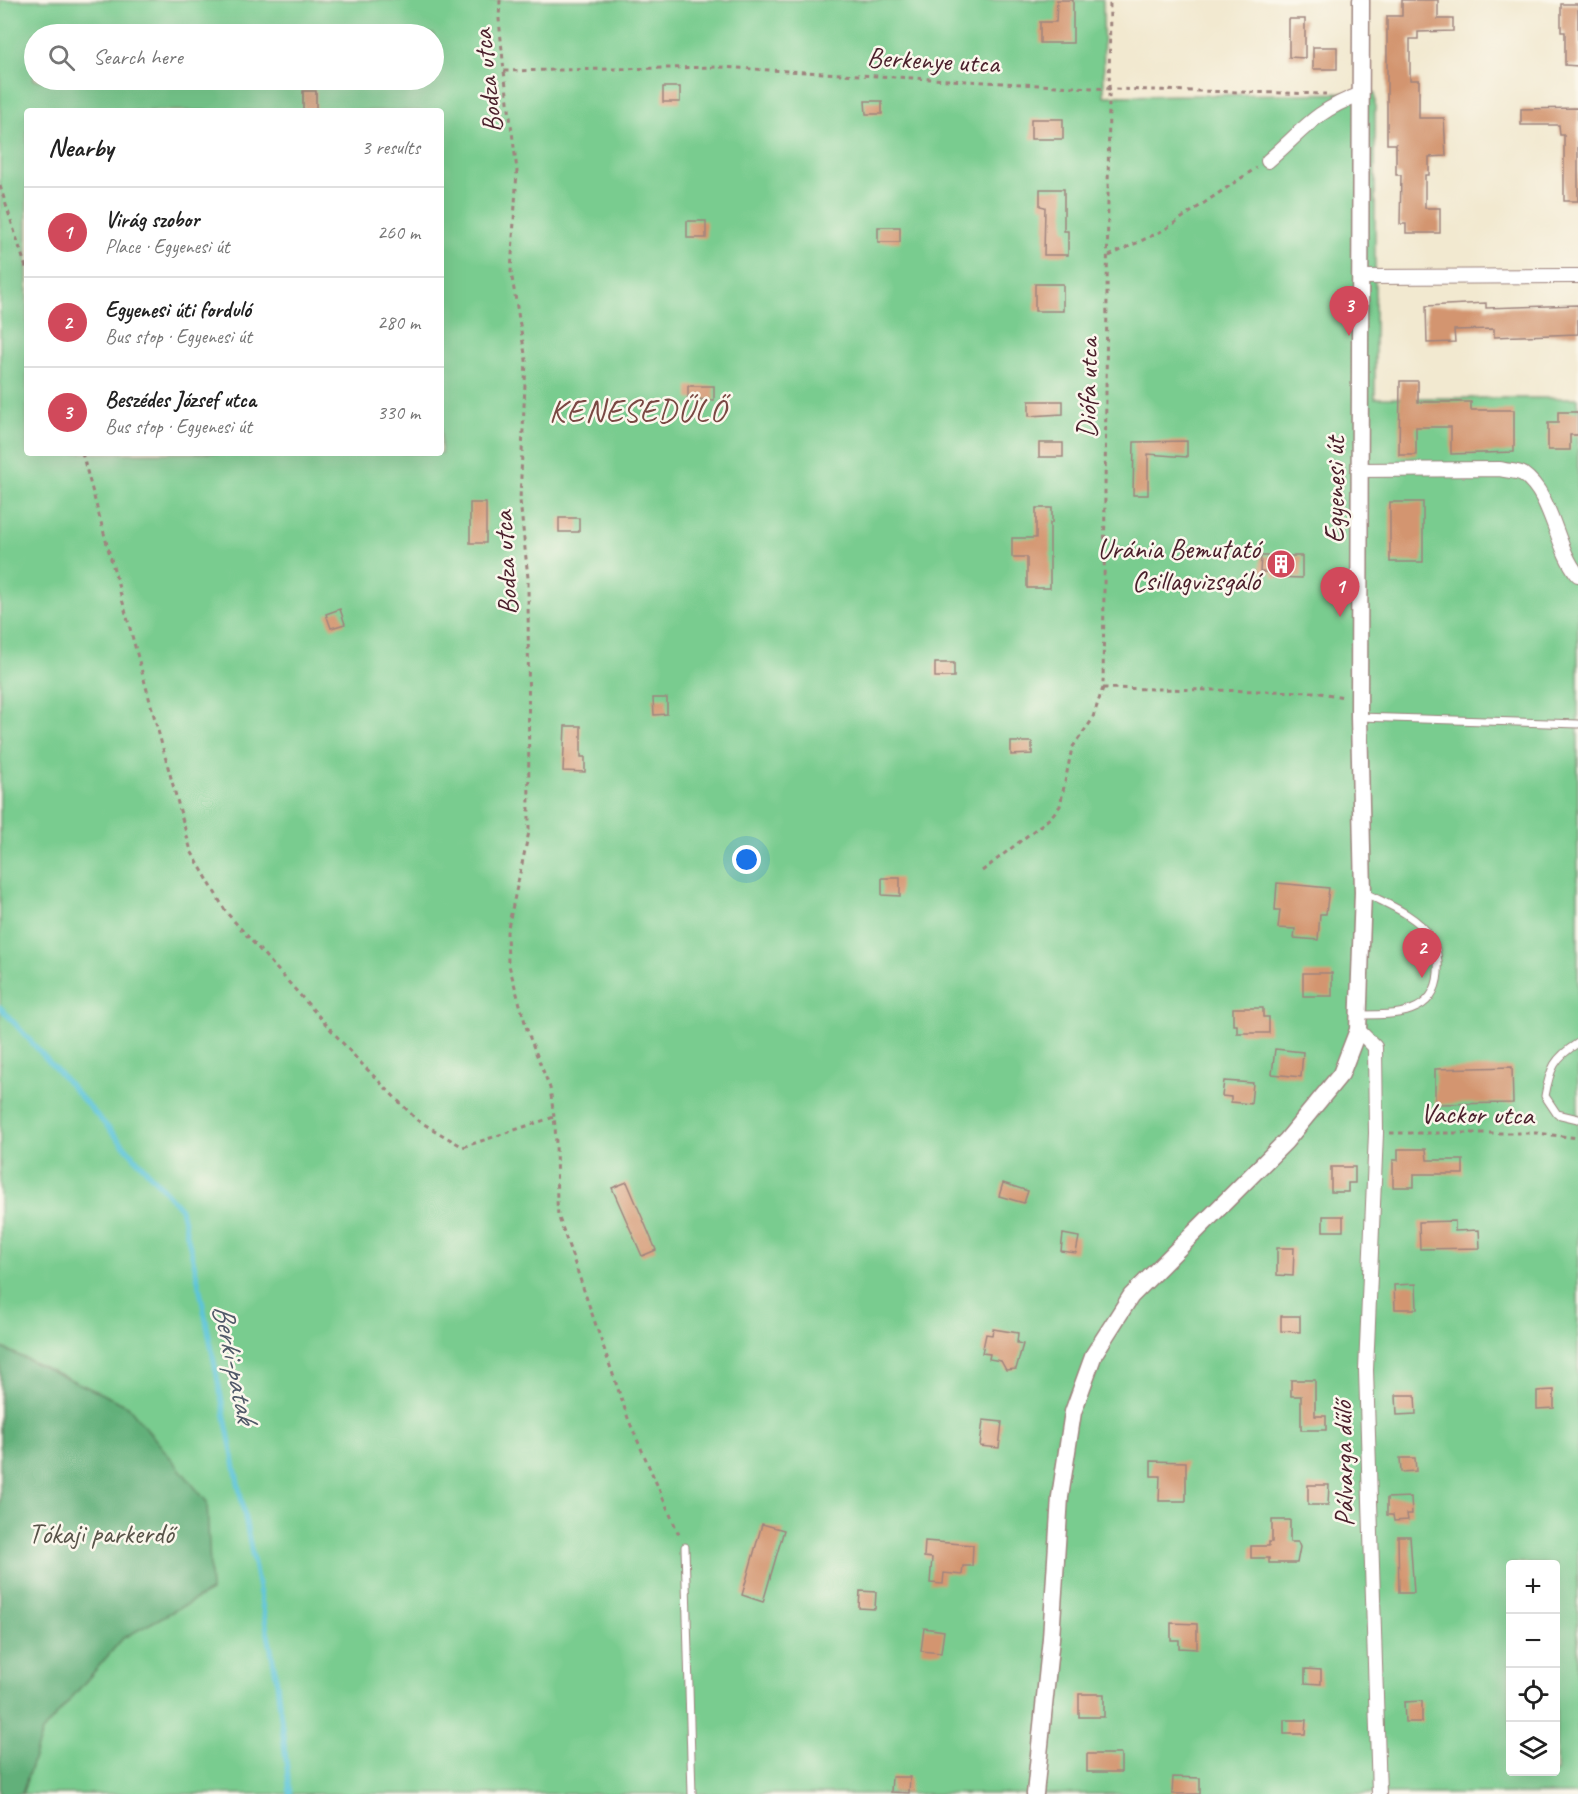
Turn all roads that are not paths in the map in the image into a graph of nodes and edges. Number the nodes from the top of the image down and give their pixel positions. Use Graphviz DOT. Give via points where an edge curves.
graph roads {
  1 [pos="1361,0"];
  2 [pos="1361,94"];
  3 [pos="1268,161"];
  4 [pos="1578,276"];
  5 [pos="1360,277"];
  6 [pos="1361,470"];
  7 [pos="1578,575"];
  8 [pos="1360,708"];
  9 [pos="1578,724"];
  10 [pos="1363,892"];
  11 [pos="1359,1023"];
  12 [pos="1578,1043"];
  13 [pos="1578,1119"];
  14 [pos="685,1547"];
  15 [pos="692,1794"];
  16 [pos="1035,1794"];
  17 [pos="1379,1794"];
  1 -- 2 [label="street, Egyenesi út"];
  2 -- 3 [label="street" via="1320,113"];
  2 -- 5 [label="street, Egyenesi út"];
  4 -- 5 [label="street"];
  5 -- 6 [label="street, Egyenesi út"];
  6 -- 7 [label="street" via="1500,469 1521,473 1539,490 1567,561"];
  6 -- 8 [label="street, Egyenesi út"];
  8 -- 9 [label="lane"];
  8 -- 10 [label="street, Egyenesi út"];
  10 -- 11 [label="street, Egyenesi út"];
  10 -- 11 [label="lane" via="1414,921 1431,937 1439,961 1438,983 1425,1005"];
  11 -- 16 [label="street, Egyenesi út" via="1341,1074 1293,1133 1131,1296 1094,1354 1073,1412 1060,1497"];
  11 -- 17 [label="street, Pálvarga dűlő" via="1375,1047 1376,1133 1366,1370"];
  12 -- 13 [label="lane" via="1560,1054 1549,1073 1545,1096 1557,1114"];
  14 -- 15 [label="lane"];
}
